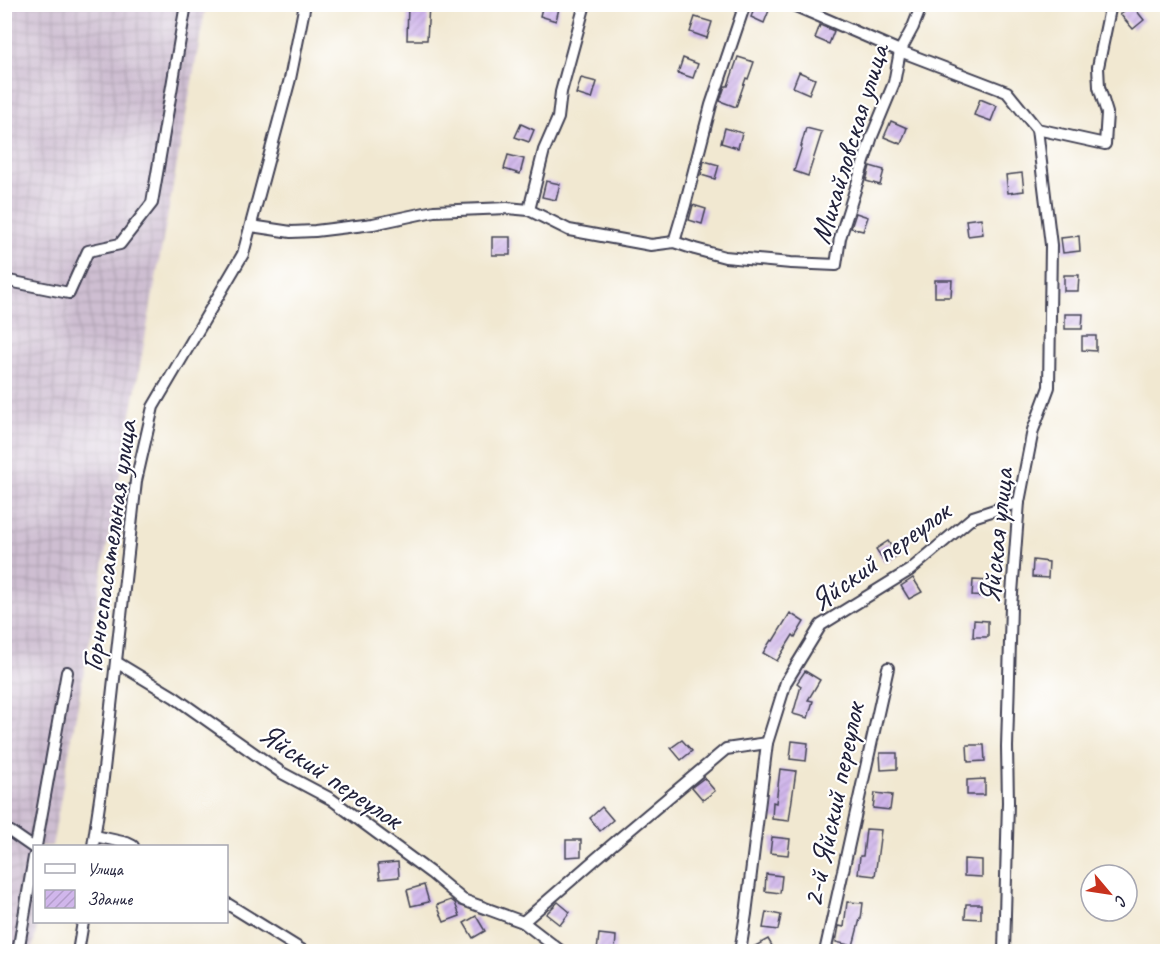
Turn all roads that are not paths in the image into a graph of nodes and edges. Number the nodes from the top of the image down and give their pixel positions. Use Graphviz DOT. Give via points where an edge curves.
graph roads {
  1 [pos="186,4"];
  2 [pos="305,4"];
  3 [pos="585,4"];
  4 [pos="745,4"];
  5 [pos="791,4"];
  6 [pos="922,4"];
  7 [pos="1111,4"];
  8 [pos="900,51"];
  9 [pos="1038,129"];
  10 [pos="529,210"];
  11 [pos="251,226"];
  12 [pos="674,242"];
  13 [pos="4,280"];
  14 [pos="1019,502"];
  15 [pos="116,662"];
  16 [pos="888,668"];
  17 [pos="67,672"];
  18 [pos="766,743"];
  19 [pos="4,831"];
  20 [pos="94,841"];
  21 [pos="35,845"];
  22 [pos="131,845"];
  23 [pos="33,846"];
  24 [pos="33,863"];
  25 [pos="228,904"];
  26 [pos="523,922"];
  27 [pos="83,923"];
  28 [pos="18,951"];
  29 [pos="78,951"];
  30 [pos="305,951"];
  31 [pos="562,951"];
  32 [pos="740,951"];
  33 [pos="825,951"];
  34 [pos="1004,951"];
  1 -- 13 [label="street" via="152,203 120,244 88,251 69,293"];
  2 -- 11 [label="street, Горноспасательная улица" via="290,79"];
  3 -- 10 [label="street" via="561,92 558,118 544,150"];
  4 -- 12 [label="street" via="711,105"];
  5 -- 8 [label="street"];
  6 -- 8 [label="street, Михайловская улица"];
  7 -- 9 [label="street" via="1098,67 1107,113 1106,144"];
  8 -- 9 [label="street" via="1007,92"];
  8 -- 12 [label="street, Михайловская улица" via="894,83 872,135 840,238 836,265 725,257"];
  9 -- 14 [label="street, Яйская улица" via="1051,245 1049,387 1033,430"];
  10 -- 11 [label="street" via="434,211 315,231"];
  10 -- 12 [label="street" via="568,230 651,245"];
  11 -- 15 [label="street, Горноспасательная улица" via="243,254 153,406 136,481"];
  14 -- 18 [label="street, Яйский переулок" via="973,517 910,570 821,625 786,682"];
  14 -- 34 [label="street, Яйская улица" via="1011,606"];
  15 -- 20 [label="street, Горноспасательная улица"];
  15 -- 26 [label="street, Яйский переулок" via="174,697 282,773 331,799 463,900"];
  16 -- 33 [label="street, 2-й Яйский переулок"];
  17 -- 21 [label="street"];
  18 -- 26 [label="street" via="726,749"];
  18 -- 32 [label="street, Яйский переулок"];
  19 -- 23 [label="street"];
  20 -- 22 [label="street"];
  24 -- 28 [label="street"];
  25 -- 30 [label="street"];
  26 -- 31 [label="street, Яйский переулок"];
  27 -- 29 [label="street"];
}
